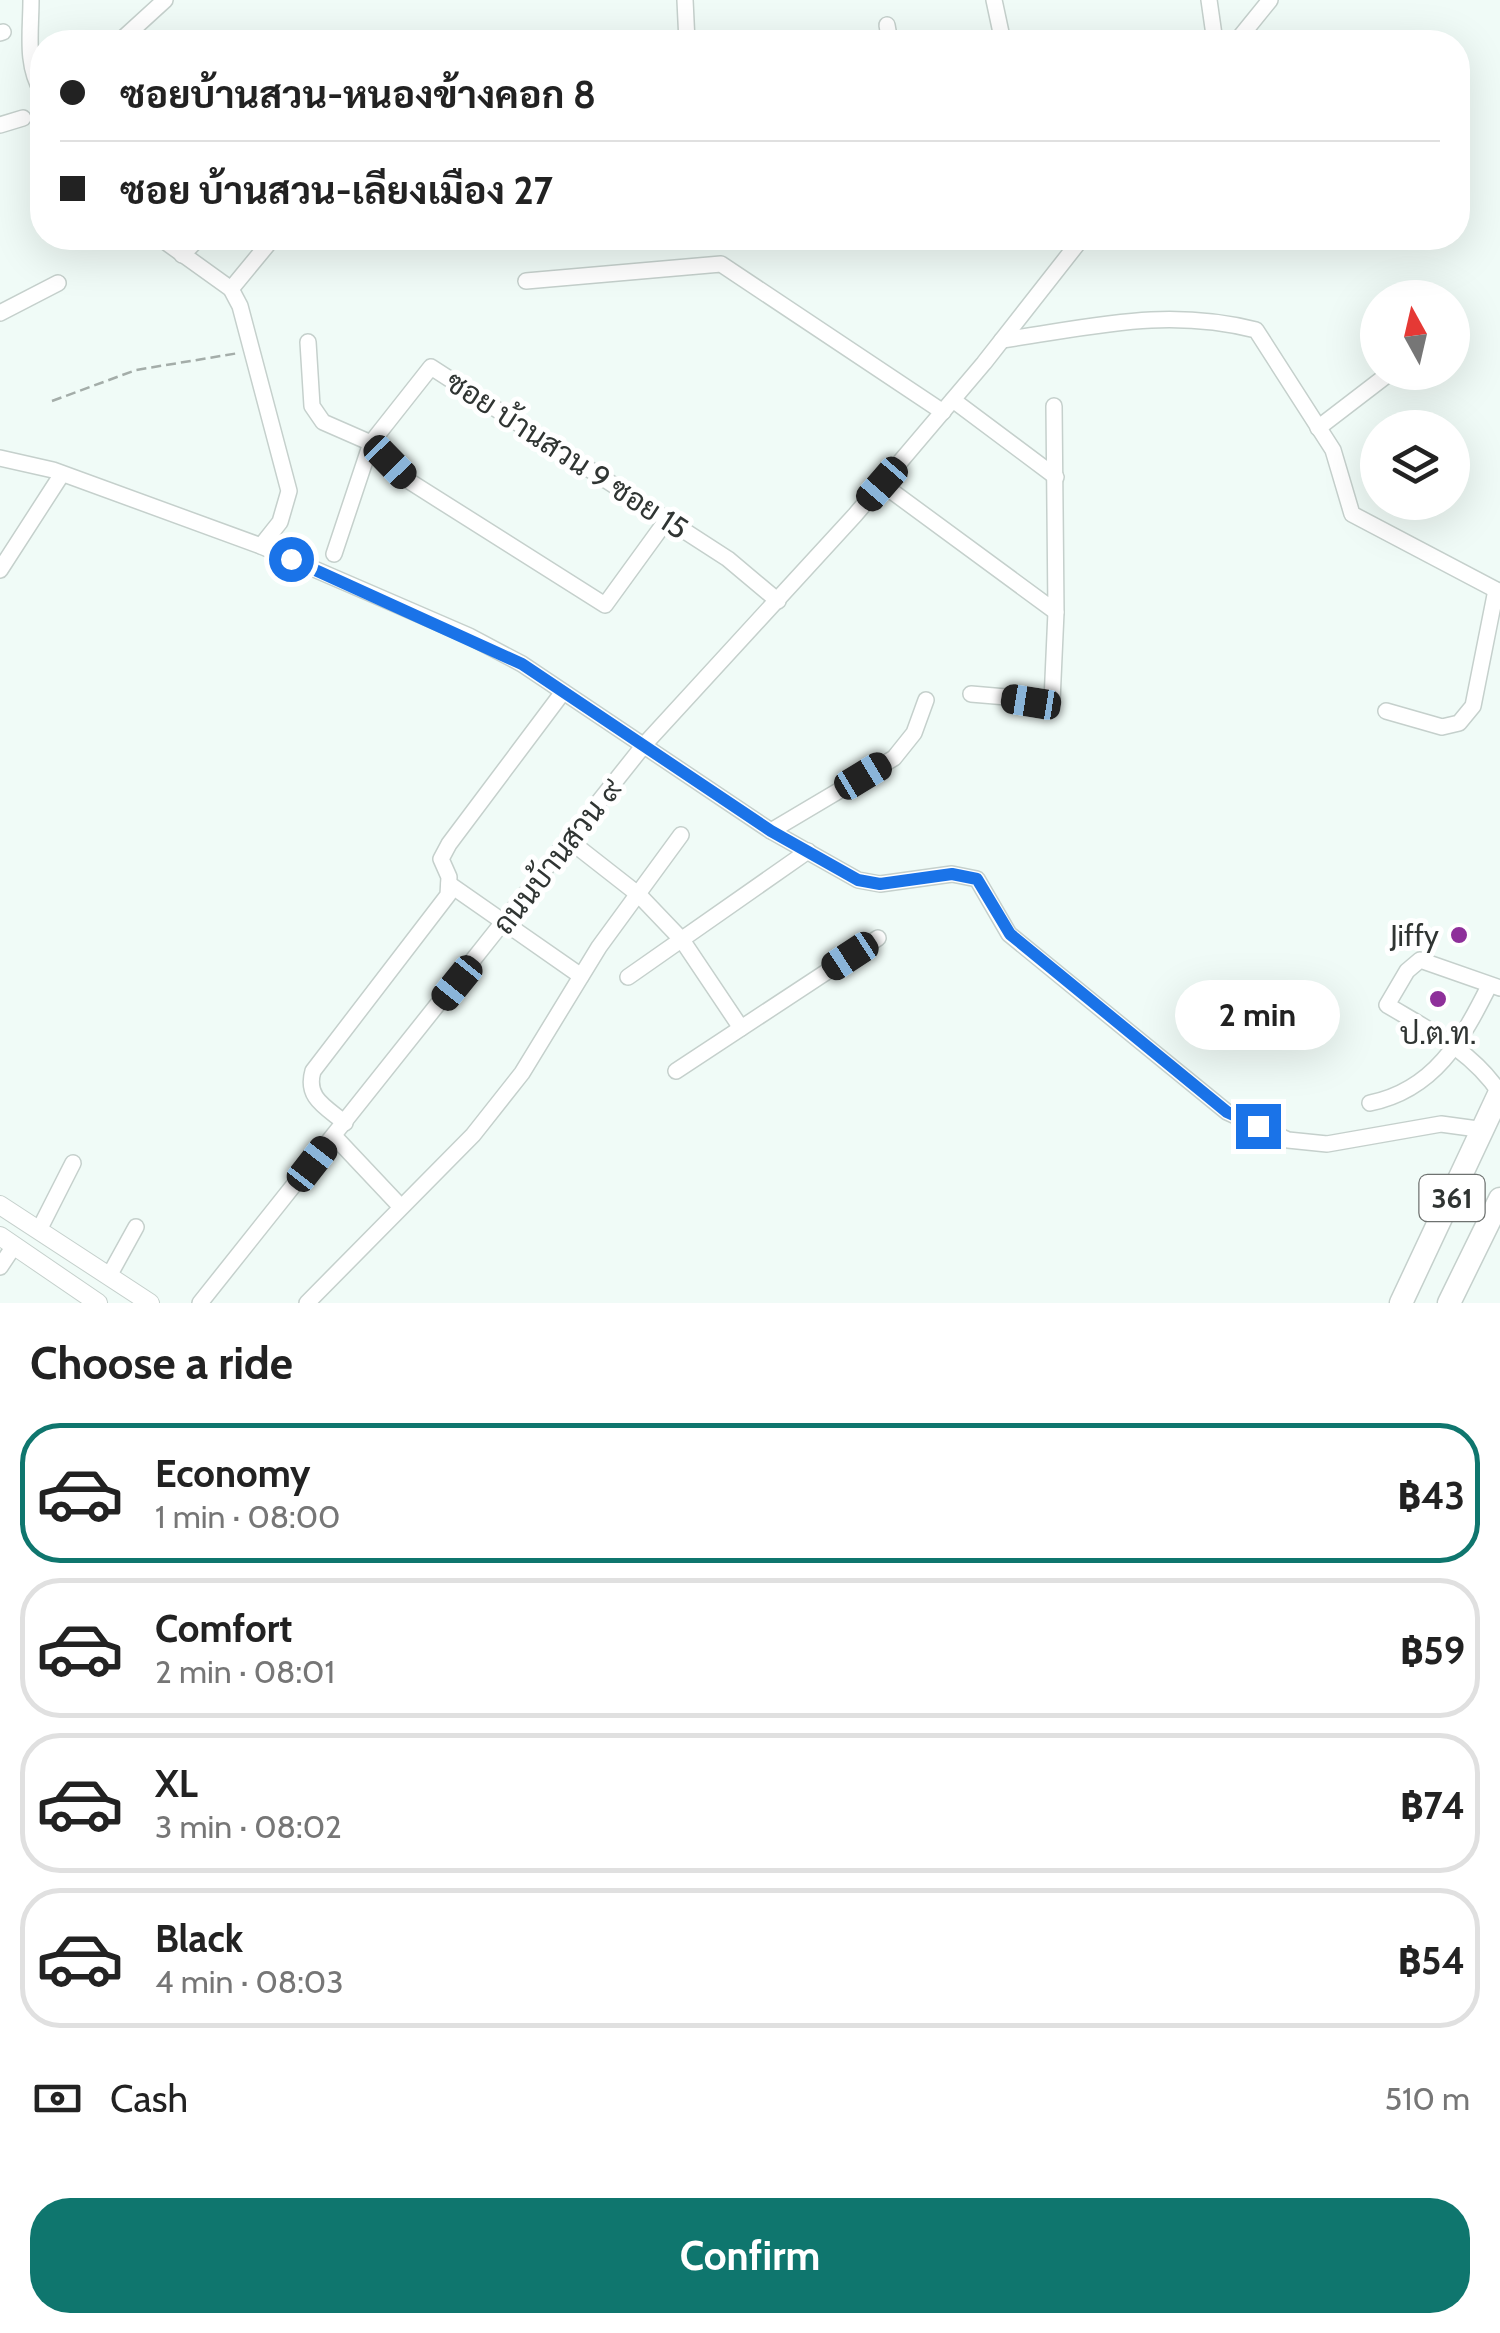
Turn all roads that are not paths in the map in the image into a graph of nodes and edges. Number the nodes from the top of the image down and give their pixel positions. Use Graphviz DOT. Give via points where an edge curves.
graph roads {
  1 [pos="31,0"];
  2 [pos="165,0"];
  3 [pos="685,0"];
  4 [pos="994,0"];
  5 [pos="1208,0"];
  6 [pos="1270,0"];
  7 [pos="887,25"];
  8 [pos="30,30"];
  9 [pos="133,30"];
  10 [pos="686,30"];
  11 [pos="888,30"];
  12 [pos="1001,30"];
  13 [pos="1213,30"];
  14 [pos="1246,30"];
  15 [pos="23,118"];
  16 [pos="0,125"];
  17 [pos="175,250"];
  18 [pos="187,250"];
  19 [pos="263,250"];
  20 [pos="1071,250"];
  21 [pos="182,256"];
  22 [pos="526,281"];
  23 [pos="58,283"];
  24 [pos="230,289"];
  25 [pos="0,314"];
  26 [pos="1002,340"];
  27 [pos="308,342"];
  28 [pos="1368,390"];
  29 [pos="948,406"];
  30 [pos="1054,406"];
  31 [pos="1318,428"];
  32 [pos="372,443"];
  33 [pos="0,458"];
  34 [pos="62,474"];
  35 [pos="1056,477"];
  36 [pos="882,484"];
  37 [pos="666,521"];
  38 [pos="261,546"];
  39 [pos="334,554"];
  40 [pos="0,570"];
  41 [pos="1498,591"];
  42 [pos="778,600"];
  43 [pos="1056,612"];
  44 [pos="564,692"];
  45 [pos="971,694"];
  46 [pos="926,700"];
  47 [pos="1386,710"];
  48 [pos="644,746"];
  49 [pos="771,831"];
  50 [pos="682,835"];
  51 [pos="570,841"];
  52 [pos="808,851"];
  53 [pos="450,884"];
  54 [pos="639,895"];
  55 [pos="504,924"];
  56 [pos="878,938"];
  57 [pos="682,940"];
  58 [pos="581,976"];
  59 [pos="628,977"];
  60 [pos="1494,987"];
  61 [pos="741,1028"];
  62 [pos="1458,1048"];
  63 [pos="676,1071"];
  64 [pos="1500,1092"];
  65 [pos="1370,1102"];
  66 [pos="345,1123"];
  67 [pos="1486,1130"];
  68 [pos="334,1136"];
  69 [pos="73,1163"];
  70 [pos="1500,1199"];
  71 [pos="0,1205"];
  72 [pos="400,1206"];
  73 [pos="136,1226"];
  74 [pos="39,1230"];
  75 [pos="7,1241"];
  76 [pos="0,1267"];
  77 [pos="109,1276"];
  78 [pos="87,1300"];
  79 [pos="150,1303"];
  80 [pos="200,1303"];
  81 [pos="307,1303"];
  82 [pos="1401,1303"];
  83 [pos="1448,1303"];
  1 -- 8 [label="street"];
  2 -- 9 [label="street"];
  3 -- 10 [label="street"];
  4 -- 12 [label="street"];
  5 -- 13 [label="street"];
  6 -- 14 [label="street"];
  7 -- 11 [label="street"];
  15 -- 16 [label="street"];
  17 -- 21 [label="street"];
  18 -- 21 [label="street"];
  19 -- 24 [label="street"];
  20 -- 26 [label="street, ถนนบ้านสวน ๙"];
  21 -- 24 [label="street"];
  22 -- 29 [label="street" via="721,264"];
  23 -- 25 [label="street"];
  24 -- 38 [label="street" via="290,491 280,522"];
  26 -- 29 [label="street, ถนนบ้านสวน ๙"];
  26 -- 31 [label="street" via="1153,318 1206,318 1256,330"];
  27 -- 32 [label="street" via="312,406 323,422"];
  28 -- 31 [label="street"];
  29 -- 35 [label="street"];
  29 -- 36 [label="street, ถนนบ้านสวน ๙"];
  30 -- 35 [label="street"];
  31 -- 41 [label="street" via="1333,450 1352,514"];
  32 -- 37 [label="street, ซอย บ้านสวน 9 ซอย 15" via="431,367"];
  32 -- 37 [label="street" via="409,482 605,605"];
  32 -- 39 [label="street, ซอย บ้านสวน 9 ซอย 15"];
  33 -- 34 [label="street"];
  34 -- 38 [label="street"];
  34 -- 40 [label="street"];
  35 -- 43 [label="street"];
  36 -- 42 [label="street, ถนนบ้านสวน ๙"];
  36 -- 43 [label="street"];
  37 -- 42 [label="street, ซอย บ้านสวน 9 ซอย 15"];
  38 -- 44 [label="street" via="469,636"];
  41 -- 47 [label="street" via="1467,717 1442,728"];
  42 -- 48 [label="street, ถนนบ้านสวน ๙"];
  43 -- 45 [label="street" via="1052,701"];
  44 -- 48 [label="street"];
  44 -- 53 [label="street" via="449,844 441,859"];
  46 -- 49 [label="street" via="914,733 894,758"];
  48 -- 49 [label="street"];
  48 -- 51 [label="street, ถนนบ้านสวน ๙"];
  49 -- 52 [label="street"];
  50 -- 54 [label="street"];
  51 -- 54 [label="street"];
  51 -- 55 [label="street, ถนนบ้านสวน ๙"];
  52 -- 57 [label="street"];
  52 -- 67 [label="street" via="858,880 880,884 952,874 977,879 1010,934 1227,1112 1288,1140 1326,1144 1440,1124"];
  53 -- 55 [label="street"];
  53 -- 66 [label="street" via="313,1071 312,1096"];
  54 -- 57 [label="street"];
  54 -- 58 [label="street"];
  55 -- 58 [label="street"];
  55 -- 66 [label="street, ถนนบ้านสวน ๙"];
  56 -- 61 [label="street"];
  57 -- 59 [label="street"];
  57 -- 61 [label="street"];
  58 -- 72 [label="street" via="522,1073 472,1135"];
  60 -- 62 [label="street"];
  60 -- 62 [label="street" via="1420,960 1407,971 1387,1005"];
  61 -- 63 [label="street"];
  62 -- 64 [label="street"];
  62 -- 65 [label="street" via="1416,1086"];
  64 -- 67 [label="highway, 361"];
  66 -- 68 [label="street, ถนนบ้านสวน ๙"];
  67 -- 82 [label="highway, 361"];
  68 -- 72 [label="street"];
  68 -- 80 [label="street, ถนนบ้านสวน ๙"];
  69 -- 74 [label="street"];
  70 -- 83 [label="highway, 361"];
  71 -- 74 [label="main road"];
  72 -- 81 [label="street"];
  73 -- 77 [label="street"];
  74 -- 77 [label="main road"];
  75 -- 76 [label="street"];
  75 -- 78 [label="main road"];
  77 -- 79 [label="main road"];
}
